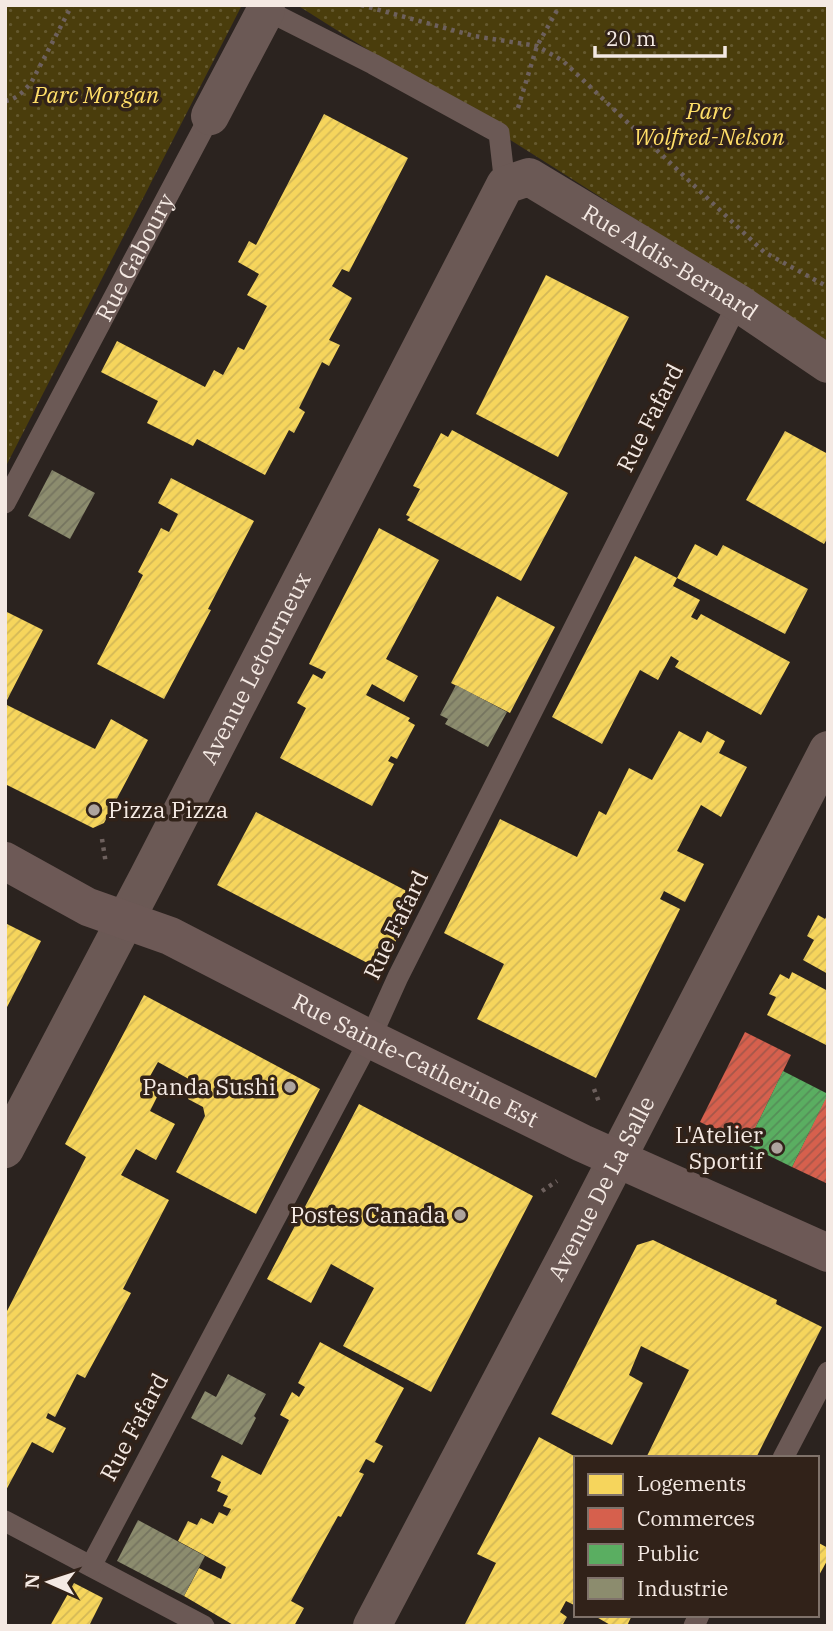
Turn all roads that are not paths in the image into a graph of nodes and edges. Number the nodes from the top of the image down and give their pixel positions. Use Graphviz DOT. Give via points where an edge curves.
graph roads {
  1 [pos="266,10"];
  2 [pos="210,116"];
  3 [pos="505,185"];
  4 [pos="738,303"];
  5 [pos="828,364"];
  6 [pos="5,503"];
  7 [pos="828,750"];
  8 [pos="5,861"];
  9 [pos="125,920"];
  10 [pos="370,1039"];
  11 [pos="5,1149"];
  12 [pos="617,1157"];
  13 [pos="828,1253"];
  14 [pos="828,1372"];
  15 [pos="784,1456"];
  16 [pos="5,1521"];
  17 [pos="91,1566"];
  18 [pos="204,1626"];
  19 [pos="372,1626"];
  1 -- 2 [label="street, Rue Gaboury"];
  1 -- 3 [label="lane" via="499,133"];
  2 -- 6 [label="lane, Rue Gaboury"];
  3 -- 4 [label="street, Rue Aldis-Bernard" via="529,177"];
  3 -- 9 [label="street, Avenue Letourneux"];
  4 -- 5 [label="street, Rue Aldis-Bernard"];
  4 -- 10 [label="lane, Rue Fafard"];
  7 -- 12 [label="street, Avenue De La Salle"];
  8 -- 9 [label="street, Rue Sainte-Catherine Est" via="88,906"];
  9 -- 10 [label="street, Rue Sainte-Catherine Est" via="170,936"];
  9 -- 11 [label="street, Avenue Letourneux"];
  10 -- 12 [label="street, Rue Sainte-Catherine Est"];
  10 -- 17 [label="lane, Rue Fafard"];
  12 -- 13 [label="street, Rue Sainte-Catherine Est"];
  12 -- 19 [label="street, Avenue De La Salle"];
  14 -- 15 [label="lane"];
  16 -- 17 [label="lane"];
  17 -- 18 [label="lane"];
}
